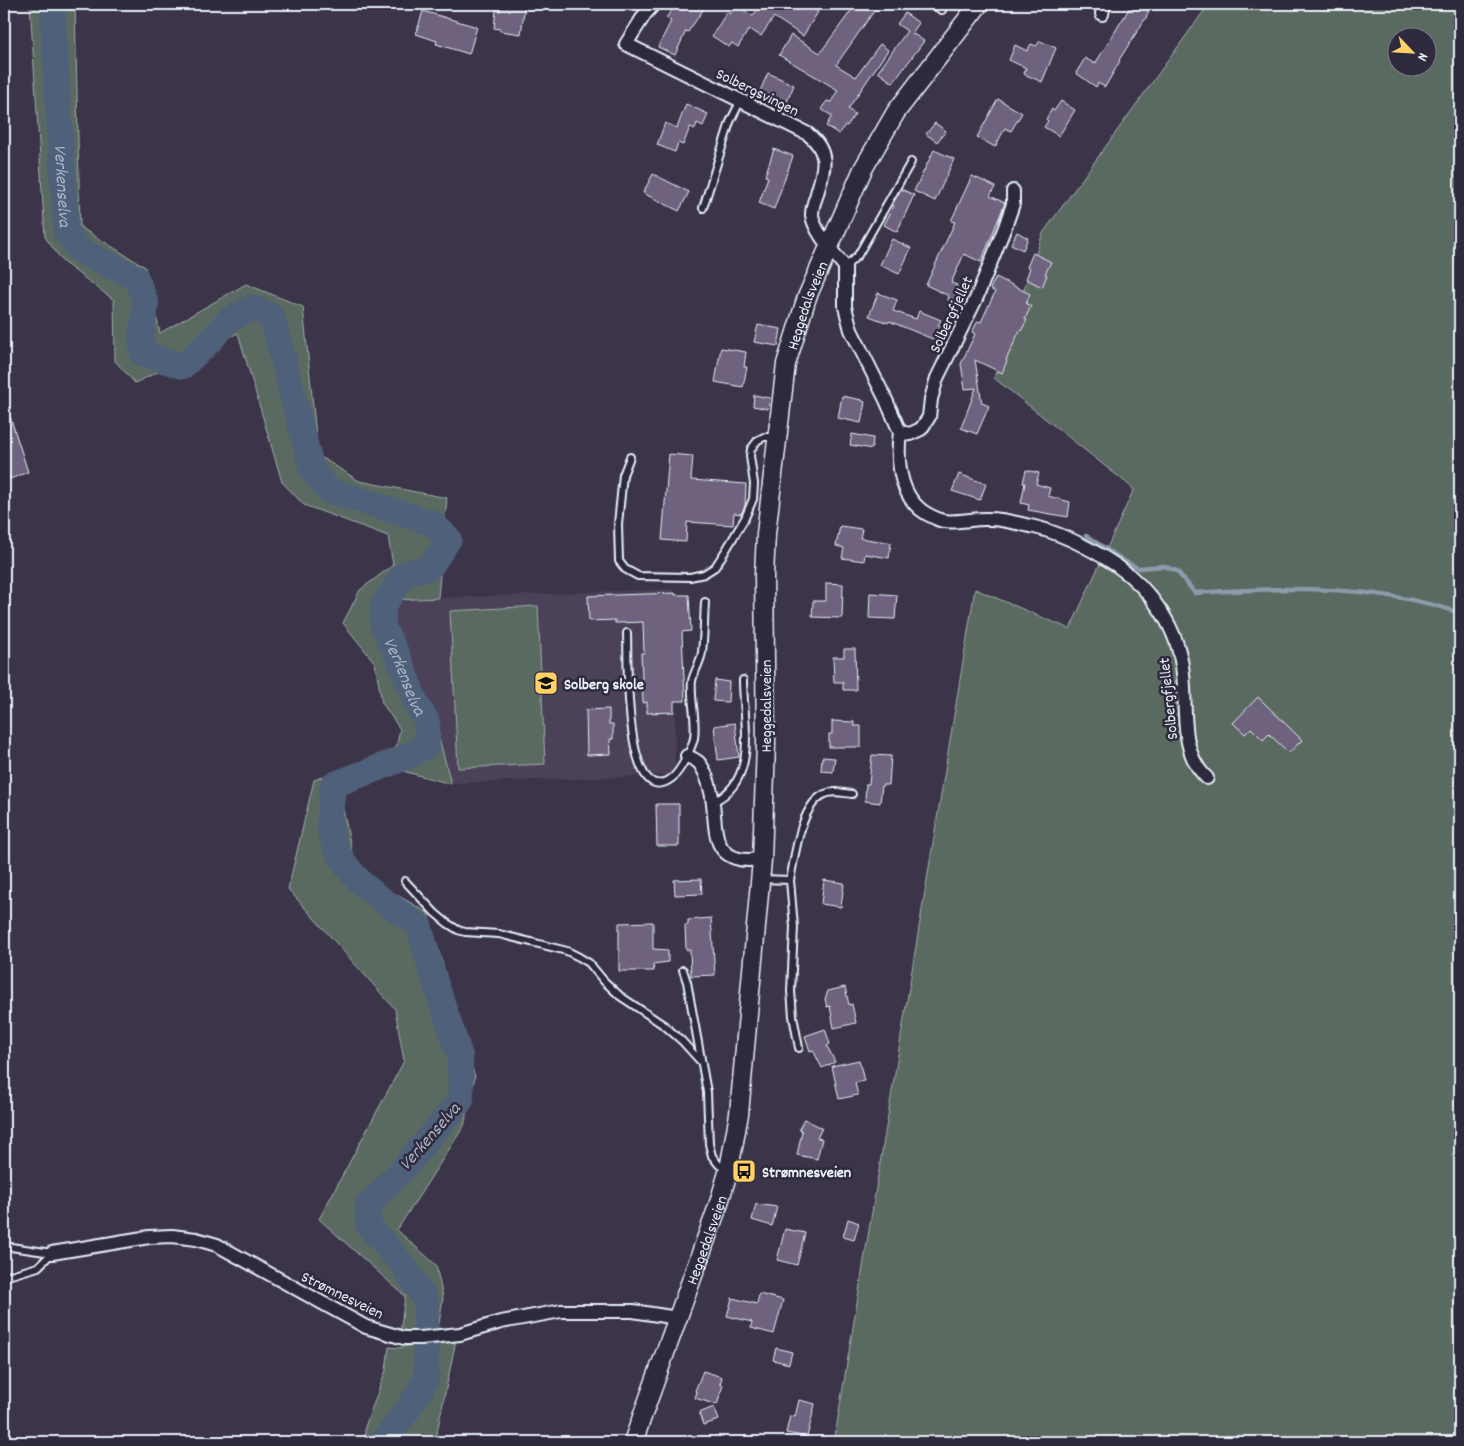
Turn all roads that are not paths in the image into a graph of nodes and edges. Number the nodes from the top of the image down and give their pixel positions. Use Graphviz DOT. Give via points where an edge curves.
graph roads {
  1 [pos="654,4"];
  2 [pos="931,4"];
  3 [pos="979,4"];
  4 [pos="942,10"];
  5 [pos="741,100"];
  6 [pos="911,162"];
  7 [pos="1013,191"];
  8 [pos="703,208"];
  9 [pos="828,246"];
  10 [pos="846,267"];
  11 [pos="900,432"];
  12 [pos="777,436"];
  13 [pos="630,456"];
  14 [pos="705,602"];
  15 [pos="627,633"];
  16 [pos="743,680"];
  17 [pos="687,756"];
  18 [pos="1207,778"];
  19 [pos="852,794"];
  20 [pos="713,802"];
  21 [pos="762,860"];
  22 [pos="760,879"];
  23 [pos="790,880"];
  24 [pos="405,881"];
  25 [pos="683,970"];
  26 [pos="799,1048"];
  27 [pos="702,1063"];
  28 [pos="729,1169"];
  29 [pos="4,1246"];
  30 [pos="52,1253"];
  31 [pos="4,1277"];
  32 [pos="677,1318"];
  33 [pos="632,1442"];
  1 -- 5 [label="street, Solbergsvingen" via="626,44"];
  2 -- 4 [label="lane"];
  3 -- 9 [label="main road, Heggedalsveien" via="896,112 863,169"];
  5 -- 8 [label="lane" via="730,122"];
  5 -- 9 [label="street, Solbergsvingen" via="808,134 819,143 824,169 812,216"];
  6 -- 10 [label="lane" via="858,255"];
  7 -- 11 [label="street, Solbergfjellet" via="1013,204 976,299 937,378 929,417 921,429 910,434"];
  9 -- 10 [label="street"];
  9 -- 12 [label="main road, Heggedalsveien" via="807,297 786,364"];
  10 -- 11 [label="street, Solbergfjellet" via="845,307 851,330"];
  11 -- 18 [label="street, Solbergfjellet" via="897,453 900,474 907,493 927,514 943,521 990,519 1032,526 1069,538 1115,564 1156,602 1170,626 1183,672 1189,751"];
  12 -- 13 [label="lane" via="758,440 751,449 753,499 726,550 715,567 690,577 638,576 625,569 619,561 618,524 623,475"];
  12 -- 21 [label="main road, Heggedalsveien" via="764,575 766,744"];
  14 -- 17 [label="lane" via="702,654 692,680 694,738"];
  15 -- 17 [label="lane" via="630,720 640,769 654,782 665,782 674,777"];
  16 -- 20 [label="lane" via="747,740 742,771 730,791"];
  17 -- 20 [label="street" via="700,763"];
  19 -- 23 [label="lane" via="832,792 812,803 803,824"];
  20 -- 21 [label="street" via="716,838 723,850 732,857"];
  21 -- 22 [label="main road, Heggedalsveien"];
  22 -- 23 [label="lane"];
  22 -- 28 [label="main road, Heggedalsveien" via="739,1114"];
  23 -- 26 [label="lane" via="794,927 791,991"];
  24 -- 27 [label="lane" via="435,913 458,930 499,934 567,952 589,963 620,996 665,1026"];
  25 -- 27 [label="lane"];
  27 -- 28 [label="lane" via="712,1156 719,1165"];
  28 -- 32 [label="main road, Heggedalsveien"];
  29 -- 30 [label="lane, Strømnesveien"];
  30 -- 31 [label="lane" via="38,1268"];
  30 -- 32 [label="street, Strømnesveien" via="150,1237 196,1239 224,1249 366,1326 404,1338 460,1334 501,1322 561,1311 633,1311"];
  32 -- 33 [label="main road, Heggedalsveien"];
}
